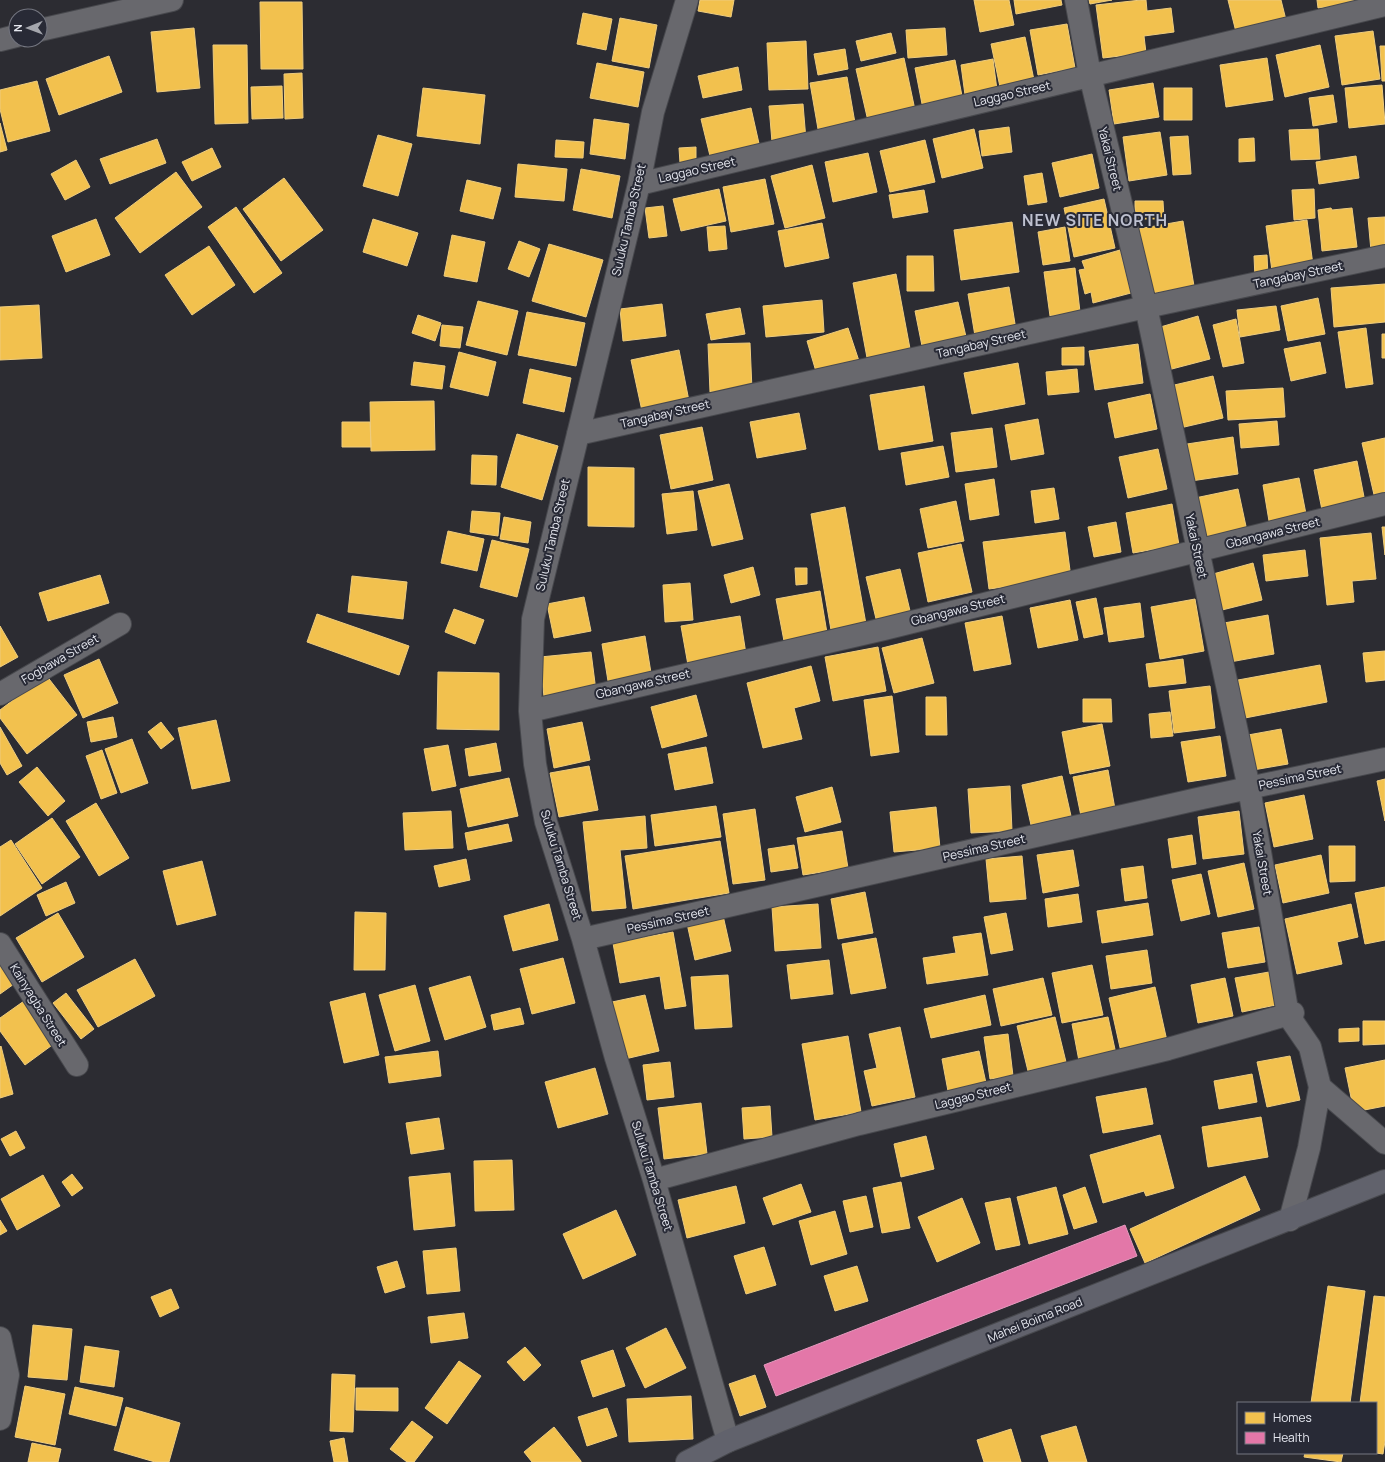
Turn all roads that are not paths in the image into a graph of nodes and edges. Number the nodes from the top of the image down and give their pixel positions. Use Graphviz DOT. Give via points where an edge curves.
graph roads {
  1 [pos="172,0"];
  2 [pos="687,0"];
  3 [pos="1076,0"];
  4 [pos="1385,5"];
  5 [pos="48,28"];
  6 [pos="1090,76"];
  7 [pos="639,184"];
  8 [pos="1385,256"];
  9 [pos="1146,308"];
  10 [pos="578,434"];
  11 [pos="1385,504"];
  12 [pos="1198,552"];
  13 [pos="120,624"];
  14 [pos="0,694"];
  15 [pos="530,711"];
  16 [pos="1385,759"];
  17 [pos="1249,788"];
  18 [pos="583,939"];
  19 [pos="0,944"];
  20 [pos="1290,1014"];
  21 [pos="77,1065"];
  22 [pos="1320,1087"];
  23 [pos="1385,1143"];
  24 [pos="654,1180"];
  25 [pos="1385,1181"];
  26 [pos="1290,1220"];
  27 [pos="0,1338"];
  28 [pos="0,1419"];
  29 [pos="728,1441"];
  30 [pos="687,1462"];
  1 -- 5 [label="street"];
  2 -- 7 [label="street, Suluku Tamba Street" via="654,112"];
  3 -- 6 [label="street, Yakai Street"];
  4 -- 6 [label="street, Laggao Street"];
  6 -- 7 [label="street, Laggao Street"];
  6 -- 9 [label="street, Yakai Street"];
  7 -- 10 [label="street, Suluku Tamba Street"];
  8 -- 9 [label="street, Tangabay Street"];
  9 -- 10 [label="street, Tangabay Street"];
  9 -- 12 [label="street, Yakai Street"];
  10 -- 15 [label="street, Suluku Tamba Street" via="533,619"];
  11 -- 12 [label="street, Gbangawa Street"];
  12 -- 15 [label="street, Gbangawa Street" via="892,627"];
  12 -- 17 [label="street, Yakai Street"];
  13 -- 14 [label="street, Fogbawa Street"];
  15 -- 18 [label="street, Suluku Tamba Street" via="535,764 546,822"];
  16 -- 17 [label="street, Pessima Street"];
  17 -- 18 [label="street, Pessima Street"];
  17 -- 20 [label="street, Yakai Street"];
  18 -- 24 [label="street, Suluku Tamba Street"];
  19 -- 21 [label="street, Kainyagba Street"];
  20 -- 22 [label="street, Yakai Street" via="1310,1047"];
  20 -- 24 [label="street, Laggao Street" via="1168,1049 859,1124"];
  22 -- 23 [label="street"];
  22 -- 26 [label="street, Yakai Street" via="1310,1148"];
  24 -- 29 [label="street, Suluku Tamba Street"];
  25 -- 26 [label="main road, Mahei Boima Road"];
  26 -- 29 [label="main road, Mahei Boima Road"];
  27 -- 28 [label="street" via="8,1375"];
  29 -- 30 [label="main road, Mahei Boima Road"];
}
